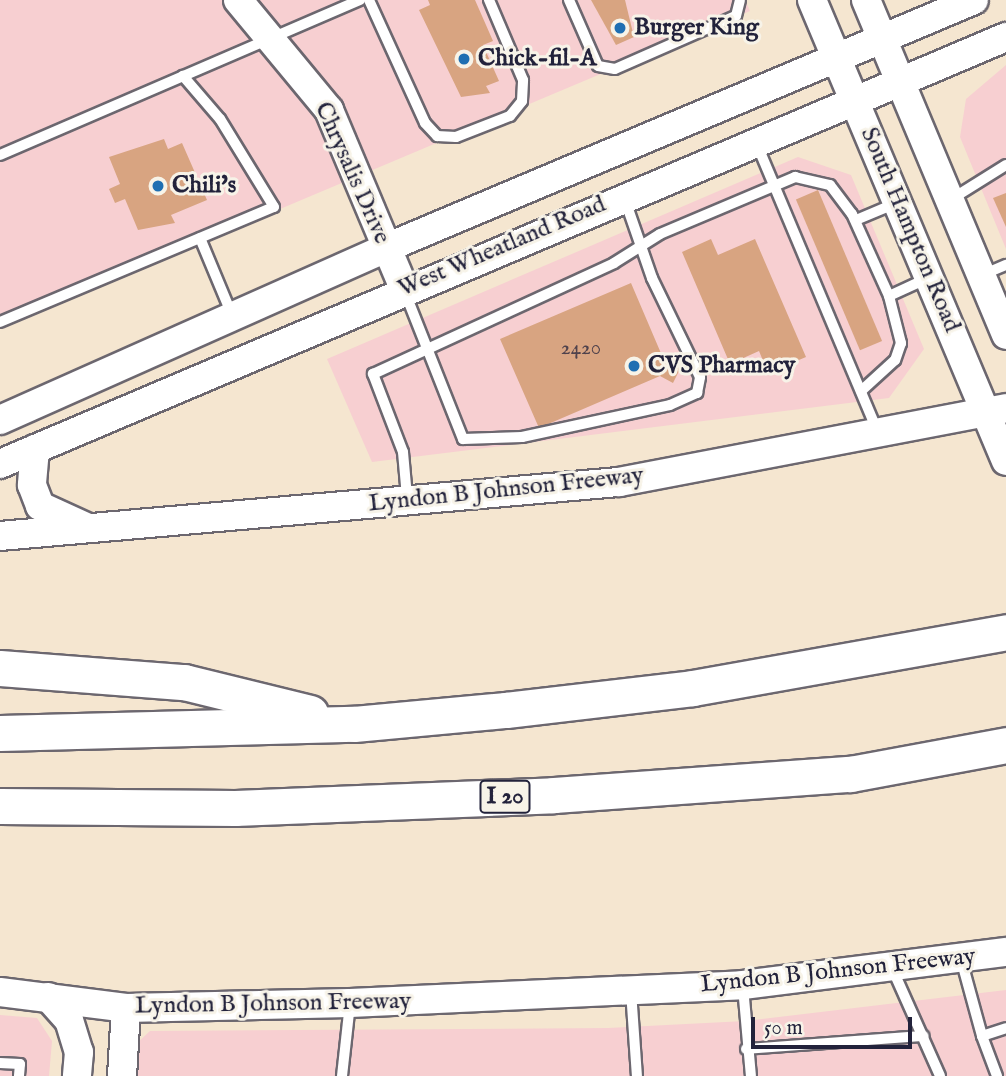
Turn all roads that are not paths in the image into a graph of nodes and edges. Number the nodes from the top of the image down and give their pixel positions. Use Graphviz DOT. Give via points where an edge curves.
graph roads {
  1 [pos="238,0"];
  2 [pos="360,0"];
  3 [pos="369,0"];
  4 [pos="489,0"];
  5 [pos="569,0"];
  6 [pos="740,0"];
  7 [pos="811,0"];
  8 [pos="866,0"];
  9 [pos="974,0"];
  10 [pos="272,37"];
  11 [pos="883,37"];
  12 [pos="1006,37"];
  13 [pos="836,57"];
  14 [pos="183,76"];
  15 [pos="900,80"];
  16 [pos="855,99"];
  17 [pos="755,140"];
  18 [pos="0,155"];
  19 [pos="1006,165"];
  20 [pos="775,186"];
  21 [pos="624,196"];
  22 [pos="950,200"];
  23 [pos="898,202"];
  24 [pos="856,220"];
  25 [pos="200,238"];
  26 [pos="644,243"];
  27 [pos="386,248"];
  28 [pos="994,270"];
  29 [pos="930,277"];
  30 [pos="404,288"];
  31 [pos="889,296"];
  32 [pos="233,317"];
  33 [pos="0,322"];
  34 [pos="1006,335"];
  35 [pos="427,349"];
  36 [pos="860,391"];
  37 [pos="996,410"];
  38 [pos="0,420"];
  39 [pos="878,433"];
  40 [pos="35,449"];
  41 [pos="1006,460"];
  42 [pos="0,464"];
  43 [pos="407,501"];
  44 [pos="91,529"];
  45 [pos="0,536"];
  46 [pos="1004,632"];
  47 [pos="0,668"];
  48 [pos="354,724"];
  49 [pos="0,733"];
  50 [pos="1006,745"];
  51 [pos="0,806"];
  52 [pos="46,807"];
  53 [pos="0,814"];
  54 [pos="1006,952"];
  55 [pos="961,959"];
  56 [pos="892,967"];
  57 [pos="743,985"];
  58 [pos="631,990"];
  59 [pos="0,992"];
  60 [pos="48,997"];
  61 [pos="350,1003"];
  62 [pos="126,1008"];
  63 [pos="1006,1028"];
  64 [pos="924,1036"];
  65 [pos="982,1036"];
  66 [pos="746,1049"];
  67 [pos="0,1063"];
  68 [pos="19,1076"];
  69 [pos="77,1076"];
  70 [pos="122,1076"];
  71 [pos="342,1076"];
  72 [pos="637,1076"];
  73 [pos="751,1076"];
  74 [pos="940,1076"];
  75 [pos="997,1076"];
  1 -- 10 [label="main road, Chrysalis Drive"];
  2 -- 10 [label="lane"];
  3 -- 4 [label="lane" via="425,123 437,136 456,137 510,116 522,101 523,80"];
  5 -- 6 [label="lane" via="598,66 615,69 736,16"];
  7 -- 13 [label="main road, South Hampton Road"];
  8 -- 11 [label="main road, South Hampton Road"];
  9 -- 11 [label="main road, West Wheatland Road"];
  10 -- 14 [label="lane"];
  10 -- 27 [label="main road, Chrysalis Drive" via="329,110"];
  11 -- 13 [label="main road, West Wheatland Road"];
  11 -- 15 [label="main road, South Hampton Road"];
  12 -- 15 [label="main road, West Wheatland Road"];
  13 -- 16 [label="main road, South Hampton Road"];
  13 -- 27 [label="main road, West Wheatland Road"];
  14 -- 18 [label="lane"];
  14 -- 25 [label="lane" via="220,119 274,207"];
  15 -- 16 [label="main road, West Wheatland Road"];
  15 -- 22 [label="main road, South Hampton Road"];
  16 -- 17 [label="main road, West Wheatland Road"];
  16 -- 23 [label="main road, South Hampton Road"];
  17 -- 20 [label="lane"];
  17 -- 21 [label="main road, West Wheatland Road"];
  19 -- 22 [label="lane"];
  20 -- 24 [label="lane" via="814,178 830,185"];
  20 -- 26 [label="lane"];
  20 -- 36 [label="lane"];
  21 -- 26 [label="lane"];
  21 -- 30 [label="main road, West Wheatland Road"];
  22 -- 28 [label="main road, South Hampton Road"];
  23 -- 24 [label="lane"];
  23 -- 29 [label="main road, South Hampton Road"];
  24 -- 31 [label="lane"];
  25 -- 32 [label="lane"];
  25 -- 33 [label="lane"];
  26 -- 35 [label="lane"];
  26 -- 35 [label="lane" via="652,278 700,377 696,393 522,438 463,439"];
  27 -- 30 [label="main road, Chrysalis Drive"];
  27 -- 32 [label="main road, West Wheatland Road"];
  28 -- 34 [label="main road, South Hampton Road"];
  29 -- 31 [label="lane"];
  29 -- 37 [label="main road, South Hampton Road"];
  30 -- 35 [label="lane"];
  30 -- 40 [label="main road, West Wheatland Road"];
  31 -- 36 [label="lane" via="901,342 895,360"];
  32 -- 38 [label="main road, West Wheatland Road"];
  35 -- 43 [label="lane" via="380,370 371,381 402,452"];
  36 -- 39 [label="lane"];
  37 -- 39 [label="main road, Lyndon B Johnson Freeway"];
  37 -- 41 [label="main road, South Hampton Road"];
  39 -- 43 [label="main road, Lyndon B Johnson Freeway" via="619,482"];
  40 -- 42 [label="main road, West Wheatland Road"];
  40 -- 44 [label="main road" via="32,485 40,506"];
  43 -- 44 [label="main road, Lyndon B Johnson Freeway"];
  44 -- 45 [label="main road, Lyndon B Johnson Freeway"];
  46 -- 48 [label="highway" via="693,688"];
  47 -- 48 [label="highway" via="184,682"];
  48 -- 49 [label="highway"];
  50 -- 52 [label="highway, I 20" via="850,774 554,795 235,808"];
  51 -- 52 [label="highway, I 20"];
  52 -- 53 [label="highway"];
  54 -- 55 [label="main road, Lyndon B Johnson Freeway"];
  55 -- 56 [label="main road, Lyndon B Johnson Freeway"];
  55 -- 65 [label="lane"];
  56 -- 57 [label="main road, Lyndon B Johnson Freeway"];
  56 -- 64 [label="lane"];
  57 -- 58 [label="main road, Lyndon B Johnson Freeway"];
  57 -- 66 [label="lane"];
  58 -- 61 [label="main road, Lyndon B Johnson Freeway"];
  58 -- 72 [label="lane"];
  59 -- 60 [label="main road, Lyndon B Johnson Freeway"];
  60 -- 62 [label="main road, Lyndon B Johnson Freeway"];
  60 -- 69 [label="main road" via="69,1020 79,1052"];
  61 -- 62 [label="main road, Lyndon B Johnson Freeway"];
  61 -- 71 [label="lane"];
  62 -- 70 [label="main road"];
  63 -- 65 [label="lane"];
  64 -- 66 [label="lane"];
  64 -- 74 [label="lane"];
  65 -- 75 [label="lane"];
  66 -- 73 [label="lane"];
  67 -- 68 [label="lane" via="20,1064"];
}
